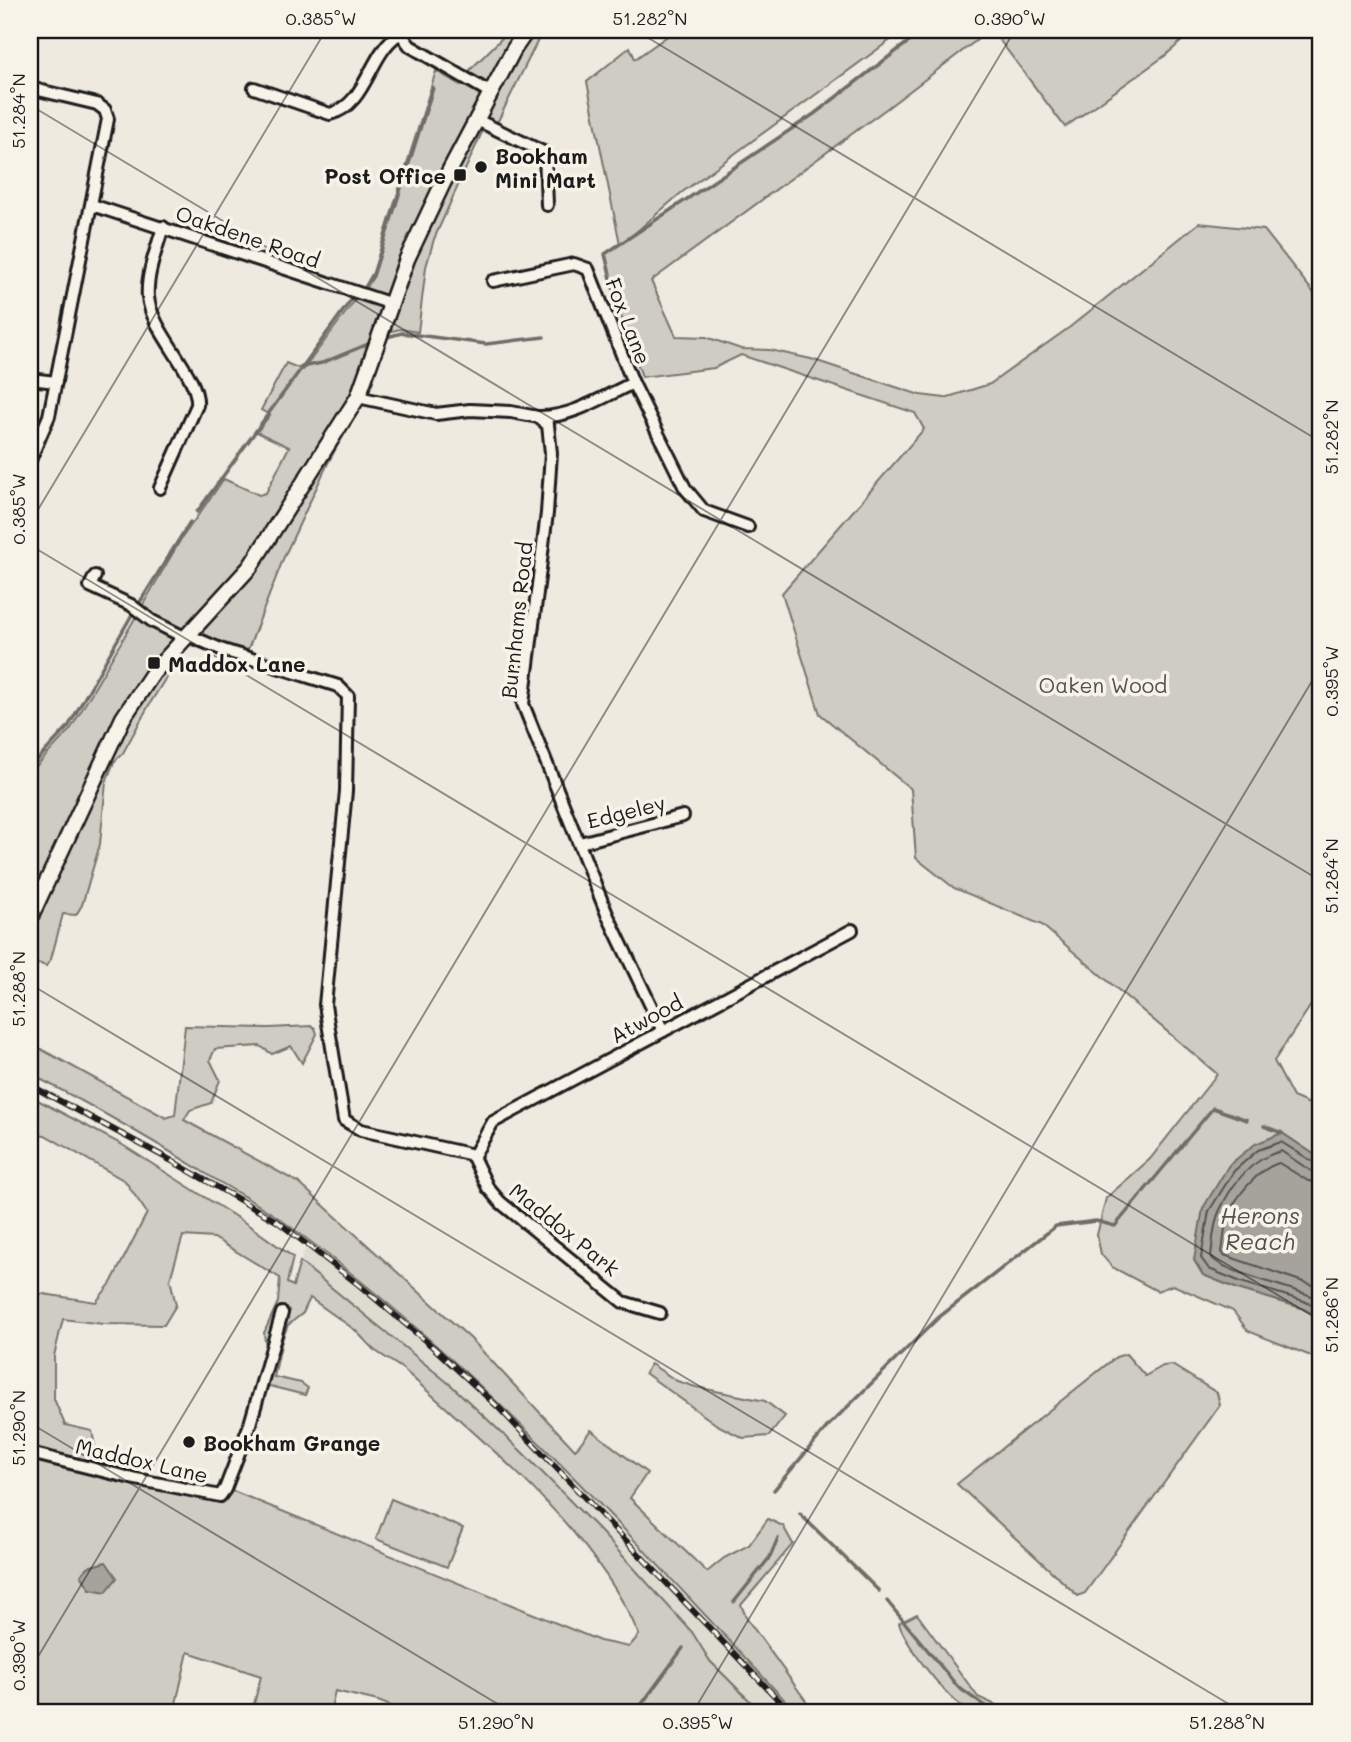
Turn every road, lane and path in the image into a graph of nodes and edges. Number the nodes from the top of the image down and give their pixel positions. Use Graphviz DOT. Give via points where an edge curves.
graph roads {
  1 [pos="527,30"];
  2 [pos="399,32"];
  3 [pos="30,88"];
  4 [pos="254,88"];
  5 [pos="491,93"];
  6 [pos="477,120"];
  7 [pos="92,205"];
  8 [pos="547,205"];
  9 [pos="163,227"];
  10 [pos="493,281"];
  11 [pos="392,304"];
  12 [pos="30,379"];
  13 [pos="56,382"];
  14 [pos="633,383"];
  15 [pos="358,397"];
  16 [pos="538,417"];
  17 [pos="30,460"];
  18 [pos="160,488"];
  19 [pos="748,527"];
  20 [pos="95,576"];
  21 [pos="187,637"];
  22 [pos="682,817"];
  23 [pos="580,843"];
  24 [pos="30,918"];
  25 [pos="852,930"];
  26 [pos="663,1031"];
  27 [pos="472,1157"];
  28 [pos="282,1313"];
  29 [pos="660,1313"];
  30 [pos="30,1454"];
  1 -- 5 [label="street"];
  2 -- 4 [label="street" via="387,41 353,100 341,111 330,114"];
  2 -- 5 [label="street" via="422,54"];
  3 -- 7 [label="street" via="86,100 105,110 108,119"];
  5 -- 6 [label="street"];
  6 -- 8 [label="street" via="545,153"];
  6 -- 11 [label="street" via="407,258"];
  7 -- 9 [label="street, Oakdene Road"];
  7 -- 13 [label="street"];
  9 -- 11 [label="street, Oakdene Road"];
  9 -- 18 [label="street" via="149,283 149,305 198,398"];
  10 -- 14 [label="street, Fox Lane" via="565,265 588,269"];
  11 -- 15 [label="street"];
  12 -- 13 [label="street"];
  13 -- 17 [label="street" via="49,416"];
  14 -- 16 [label="street, Fox Lane" via="558,416"];
  14 -- 19 [label="street" via="685,488 704,511"];
  15 -- 16 [label="street" via="436,414 497,410"];
  15 -- 21 [label="street" via="250,567"];
  16 -- 23 [label="street, Burnhams Road" via="549,428 551,453 523,704"];
  20 -- 21 [label="street" via="90,586"];
  21 -- 24 [label="street" via="153,673 123,718"];
  21 -- 27 [label="street" via="338,686 348,696 346,790 325,1005 344,1120 361,1130"];
  22 -- 23 [label="street, Edgeley"];
  23 -- 26 [label="street, Burnhams Road" via="607,914"];
  25 -- 26 [label="street, Atwood"];
  26 -- 27 [label="street, Atwood" via="493,1122"];
  27 -- 29 [label="street, Maddox Park" via="500,1202 623,1302"];
  28 -- 30 [label="street, Maddox Lane" via="250,1424 220,1496"];
}
